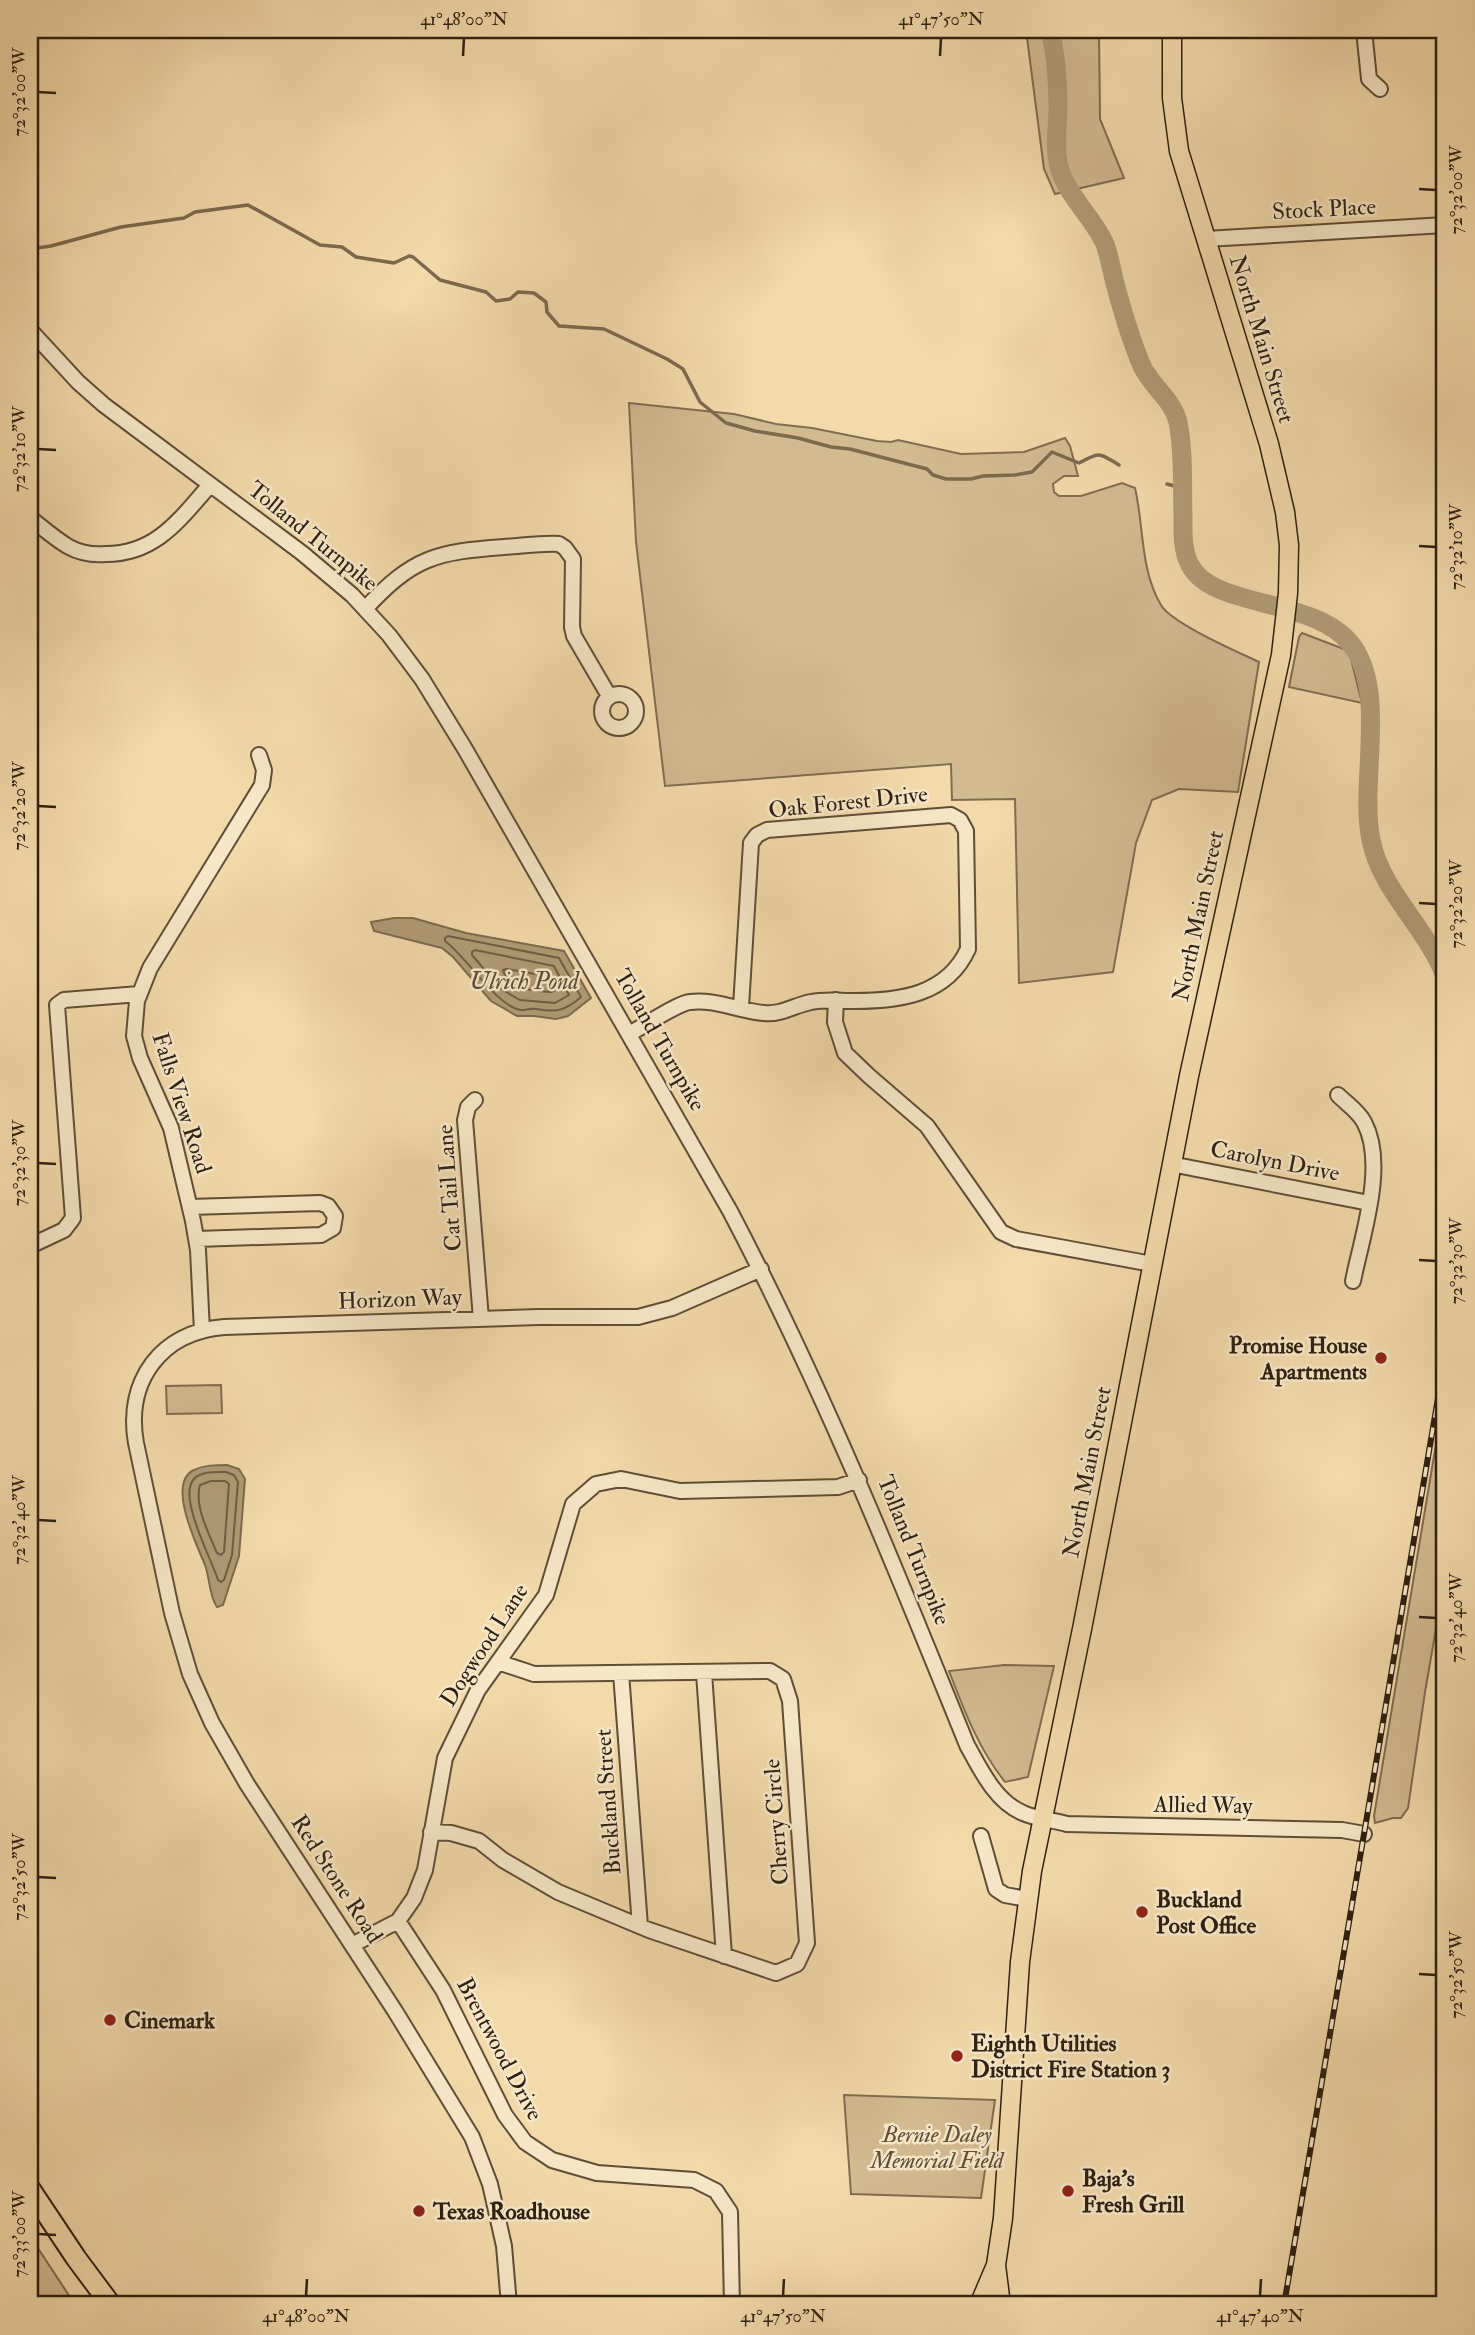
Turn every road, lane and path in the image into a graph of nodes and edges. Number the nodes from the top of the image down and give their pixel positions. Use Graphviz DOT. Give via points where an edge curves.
graph roads {
  1 [pos="1172,30"];
  2 [pos="1364,30"];
  3 [pos="1380,89"];
  4 [pos="1445,225"];
  5 [pos="1206,239"];
  6 [pos="30,330"];
  7 [pos="35,347"];
  8 [pos="210,485"];
  9 [pos="30,518"];
  10 [pos="365,609"];
  11 [pos="609,696"];
  12 [pos="259,755"];
  13 [pos="139,994"];
  14 [pos="835,1000"];
  15 [pos="741,1007"];
  16 [pos="629,1034"];
  17 [pos="1338,1095"];
  18 [pos="475,1100"];
  19 [pos="1171,1164"];
  20 [pos="1370,1203"];
  21 [pos="190,1207"];
  22 [pos="197,1239"];
  23 [pos="30,1245"];
  24 [pos="1152,1265"];
  25 [pos="761,1269"];
  26 [pos="1353,1281"];
  27 [pos="481,1319"];
  28 [pos="201,1331"];
  29 [pos="142,1468"];
  30 [pos="859,1480"];
  31 [pos="498,1662"];
  32 [pos="704,1673"];
  33 [pos="621,1674"];
  34 [pos="1042,1818"];
  35 [pos="431,1832"];
  36 [pos="1364,1834"];
  37 [pos="981,1836"];
  38 [pos="1027,1899"];
  39 [pos="398,1921"];
  40 [pos="640,1926"];
  41 [pos="352,1945"];
  42 [pos="724,1956"];
  43 [pos="30,2189"];
  44 [pos="996,2265"];
  45 [pos="111,2305"];
  46 [pos="509,2305"];
  47 [pos="732,2305"];
  48 [pos="979,2305"];
  49 [pos="999,2305"];
  1 -- 5 [label="main road, North Main Street" via="1175,128"];
  2 -- 3 [label="street" via="1369,79"];
  4 -- 5 [label="street, Stock Place"];
  5 -- 19 [label="main road, North Main Street" via="1278,480 1289,545 1288,593 1281,655"];
  6 -- 7 [label="street, Tolland Turnpike"];
  7 -- 8 [label="street, Tolland Turnpike"];
  8 -- 9 [label="street" via="173,527 136,551 102,554 76,550"];
  8 -- 10 [label="street, Tolland Turnpike" via="302,553"];
  10 -- 11 [label="street" via="401,575 433,557 470,549 559,544 573,559 574,636"];
  10 -- 16 [label="street, Tolland Turnpike" via="429,690"];
  12 -- 13 [label="street, Falls View Road" via="264,774 261,788 155,960"];
  13 -- 21 [label="street, Falls View Road" via="136,1046 171,1128"];
  13 -- 23 [label="street" via="64,1000 57,1005 73,1218 64,1230"];
  14 -- 15 [label="street, Oak Forest Drive" via="765,1014"];
  14 -- 15 [label="street, Oak Forest Drive" via="889,999 916,993 944,982 960,967 968,949 966,831 960,820 951,815 767,830 757,835 751,843"];
  14 -- 24 [label="street" via="835,1022 845,1053 927,1126 1001,1232 1016,1239"];
  15 -- 16 [label="street, Oak Forest Drive" via="687,1002"];
  16 -- 25 [label="street, Tolland Turnpike"];
  17 -- 20 [label="street" via="1364,1121 1372,1145"];
  18 -- 27 [label="street, Cat Tail Lane" via="466,1120"];
  19 -- 20 [label="street, Carolyn Drive"];
  19 -- 24 [label="main road, North Main Street"];
  20 -- 26 [label="street"];
  21 -- 22 [label="street, Falls View Road"];
  21 -- 22 [label="street" via="320,1203 335,1216 332,1229 321,1235"];
  22 -- 28 [label="street, Falls View Road"];
  24 -- 34 [label="main road, North Main Street"];
  25 -- 27 [label="street, Horizon Way" via="648,1315"];
  25 -- 30 [label="street, Tolland Turnpike"];
  27 -- 28 [label="street, Horizon Way"];
  28 -- 29 [label="street, Horizon Way" via="165,1350 142,1379 134,1416"];
  29 -- 41 [label="street, Red Stone Road" via="190,1674 247,1784"];
  30 -- 31 [label="street, Dogwood Lane" via="838,1487 680,1491 621,1479 596,1484 573,1504 546,1595"];
  30 -- 34 [label="street, Tolland Turnpike" via="967,1745 1002,1799 1023,1814"];
  31 -- 33 [label="street, Cherry Circle" via="534,1674"];
  31 -- 35 [label="street, Dogwood Lane" via="478,1690 445,1758"];
  32 -- 33 [label="street, Cherry Circle"];
  32 -- 42 [label="street"];
  32 -- 42 [label="street, Cherry Circle" via="770,1671 783,1679 790,1701 805,1895 807,1943 797,1964 776,1973"];
  33 -- 40 [label="street, Buckland Street"];
  34 -- 36 [label="street, Allied Way" via="1066,1824"];
  34 -- 38 [label="main road"];
  35 -- 39 [label="street, Dogwood Lane" via="425,1870"];
  35 -- 40 [label="street, Cherry Circle" via="479,1840 503,1860 558,1892"];
  37 -- 38 [label="street" via="996,1889"];
  38 -- 44 [label="main road" via="1006,2194"];
  39 -- 41 [label="street"];
  39 -- 47 [label="street, Brentwood Drive" via="443,1990 505,2115 525,2141 552,2160 597,2173 694,2180 716,2191 730,2212"];
  40 -- 42 [label="street, Cherry Circle"];
  41 -- 46 [label="street, Red Stone Road" via="472,2137 490,2184 504,2246"];
  43 -- 45 [label="highway"];
  44 -- 48 [label="main road"];
  44 -- 49 [label="main road"];
}
